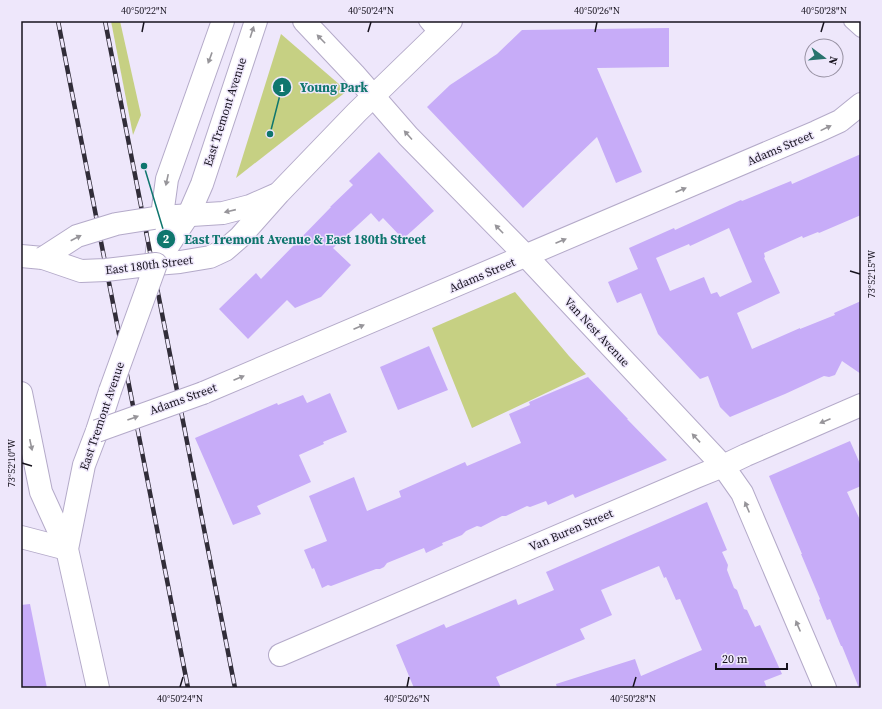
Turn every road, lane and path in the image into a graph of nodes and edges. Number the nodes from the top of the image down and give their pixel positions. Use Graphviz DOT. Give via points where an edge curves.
graph roads {
  1 [pos="223,21"];
  2 [pos="256,21"];
  3 [pos="304,21"];
  4 [pos="851,21"];
  5 [pos="438,25"];
  6 [pos="861,30"];
  7 [pos="374,96"];
  8 [pos="861,104"];
  9 [pos="279,193"];
  10 [pos="189,214"];
  11 [pos="158,218"];
  12 [pos="21,256"];
  13 [pos="165,256"];
  14 [pos="526,256"];
  15 [pos="43,258"];
  16 [pos="21,393"];
  17 [pos="861,405"];
  18 [pos="97,431"];
  19 [pos="723,466"];
  20 [pos="21,537"];
  21 [pos="67,549"];
  22 [pos="280,654"];
  23 [pos="98,688"];
  24 [pos="824,688"];
  1 -- 11 [label="street, East Tremont Avenue, one-way" via="167,179"];
  10 -- 2 [label="street, East Tremont Avenue, one-way" via="202,184"];
  7 -- 3 [label="street, Van Nest Avenue, one-way"];
  4 -- 6 [label="lane"];
  5 -- 7 [label="street, East 180th Street"];
  7 -- 9 [label="street, East 180th Street"];
  14 -- 7 [label="street, Van Nest Avenue, one-way" via="408,136"];
  14 -- 8 [label="street, Adams Street, one-way" via="816,132 840,121"];
  9 -- 10 [label="street, East 180th Street, one-way" via="250,206 223,213"];
  9 -- 13 [label="street, East 180th Street" via="225,250 210,257"];
  10 -- 11 [label="street, East 180th Street"];
  10 -- 13 [label="street, East Tremont Avenue"];
  11 -- 13 [label="street, East Tremont Avenue"];
  15 -- 11 [label="street, East 180th Street, one-way, bridge" via="77,236 116,224"];
  12 -- 15 [label="street, East 180th Street"];
  13 -- 15 [label="street, East 180th Street, bridge" via="106,270 81,271"];
  13 -- 18 [label="street, East Tremont Avenue, bridge" via="110,391"];
  18 -- 14 [label="street, Adams Street, one-way, bridge" via="203,393"];
  19 -- 14 [label="street, Van Nest Avenue, one-way"];
  16 -- 21 [label="street, one-way" via="41,492"];
  17 -- 19 [label="street, Van Buren Street, one-way"];
  18 -- 21 [label="street, East Tremont Avenue" via="84,465"];
  19 -- 22 [label="street, Van Buren Street"];
  24 -- 19 [label="street, Van Nest Avenue, one-way" via="742,493"];
  20 -- 21 [label="street"];
  21 -- 23 [label="street, East Tremont Avenue"];
}
